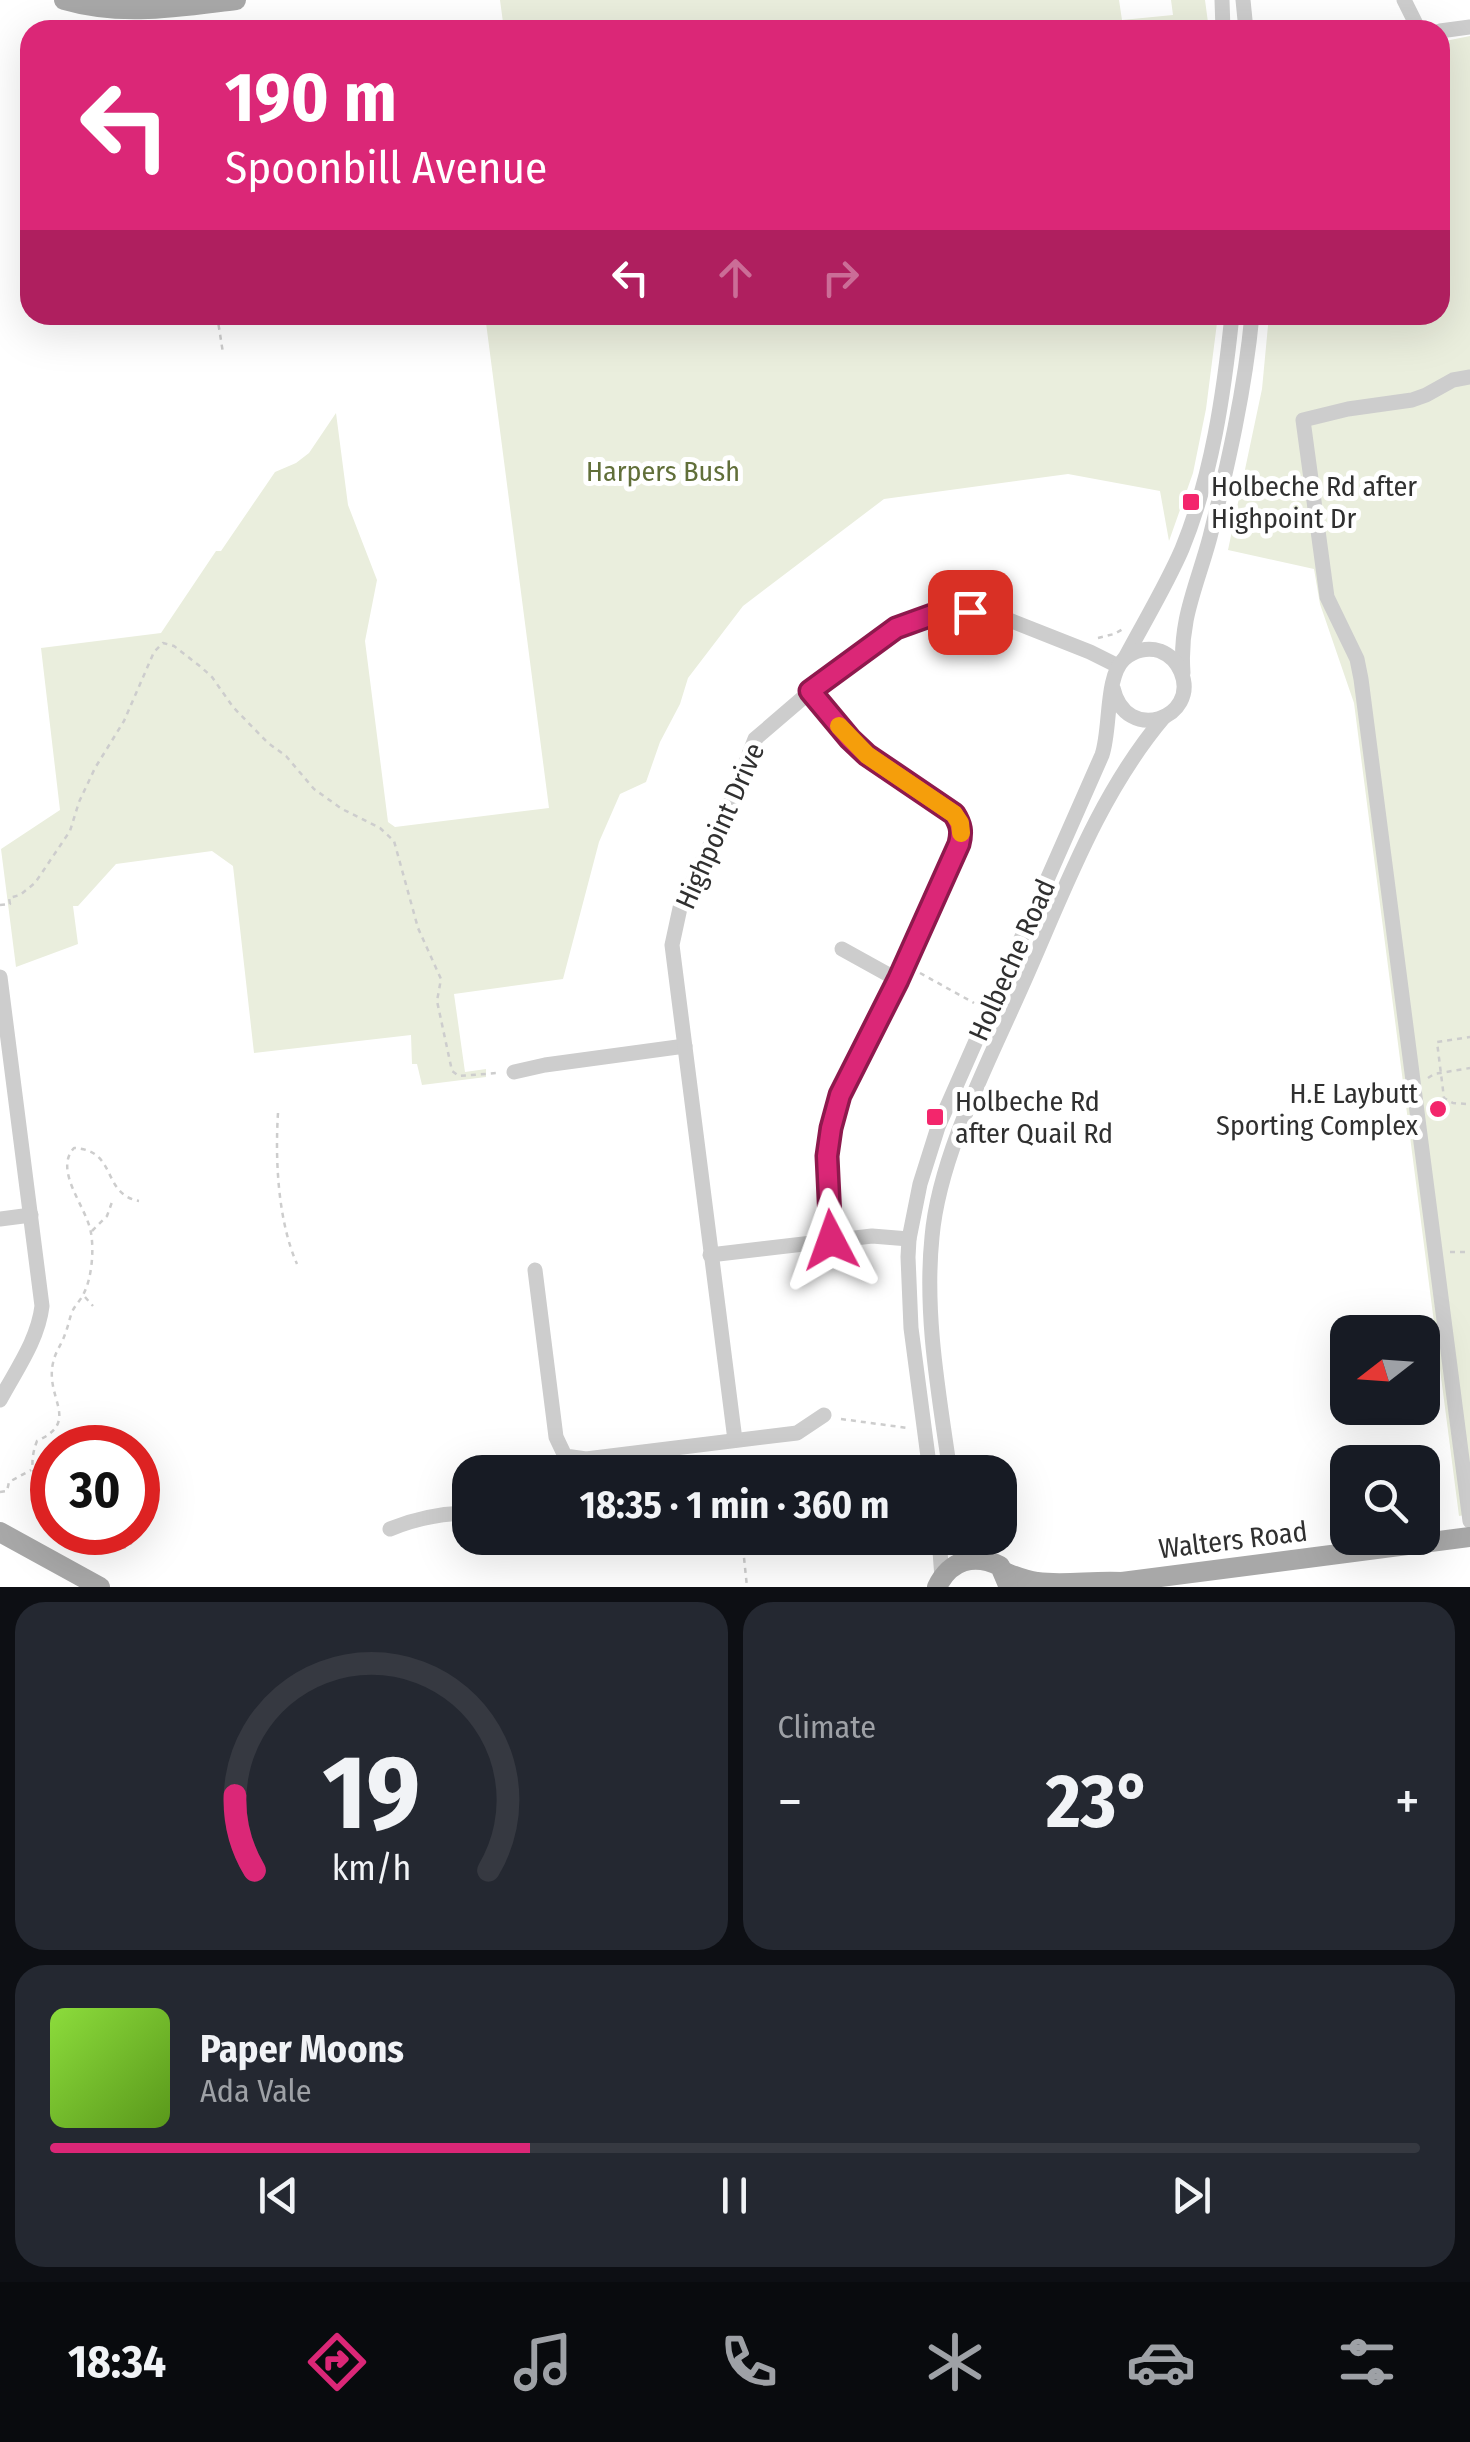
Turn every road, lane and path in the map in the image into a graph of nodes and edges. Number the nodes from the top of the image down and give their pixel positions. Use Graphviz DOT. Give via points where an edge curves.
graph roads {
  1 [pos="64,0"];
  2 [pos="236,0"];
  3 [pos="114,5"];
  4 [pos="218,325"];
  5 [pos="1231,325"];
  6 [pos="1250,325"];
  7 [pos="222,354"];
  8 [pos="1470,377"];
  9 [pos="1124,628"];
  10 [pos="1090,652"];
  11 [pos="1121,662"];
  12 [pos="1184,678"];
  13 [pos="1112,688"];
  14 [pos="810,691"];
  15 [pos="1164,718"];
  16 [pos="0,905"];
  17 [pos="842,949"];
  18 [pos="902,972"];
  19 [pos="0,976"];
  20 [pos="978,1005"];
  21 [pos="1470,1037"];
  22 [pos="685,1046"];
  23 [pos="514,1072"];
  24 [pos="1466,1104"];
  25 [pos="278,1113"];
  26 [pos="140,1201"];
  27 [pos="112,1202"];
  28 [pos="32,1215"];
  29 [pos="0,1219"];
  30 [pos="91,1232"];
  31 [pos="909,1239"];
  32 [pos="831,1240"];
  33 [pos="710,1255"];
  34 [pos="297,1264"];
  35 [pos="535,1270"];
  36 [pos="84,1296"];
  37 [pos="92,1306"];
  38 [pos="0,1400"];
  39 [pos="824,1415"];
  40 [pos="59,1425"];
  41 [pos="924,1430"];
  42 [pos="735,1440"];
  43 [pos="928,1455"];
  44 [pos="948,1455"];
  45 [pos="30,1471"];
  46 [pos="3,1482"];
  47 [pos="10,1482"];
  48 [pos="0,1492"];
  49 [pos="452,1514"];
  50 [pos="1470,1521"];
  51 [pos="390,1529"];
  52 [pos="0,1532"];
  53 [pos="1470,1537"];
  54 [pos="744,1555"];
  55 [pos="938,1555"];
  56 [pos="981,1555"];
  57 [pos="985,1560"];
  58 [pos="72,1579"];
  59 [pos="1006,1580"];
  60 [pos="937,1584"];
  61 [pos="1116,1584"];
  62 [pos="100,1587"];
  63 [pos="747,1587"];
  1 -- 3 [label="main road"];
  2 -- 3 [label="main road" via="156,10"];
  4 -- 7 [label="path"];
  5 -- 11 [label="street" via="1204,483 1182,548"];
  6 -- 12 [label="street" via="1232,448 1185,619"];
  8 -- 50 [label="street" via="1412,400 1303,420 1328,597 1361,678"];
  9 -- 10 [label="path" via="1096,638"];
  10 -- 11 [label="street, Highpoint Drive"];
  10 -- 14 [label="street, Highpoint Drive" via="994,614 946,610 896,628"];
  11 -- 12 [label="street" via="1153,649 1173,659"];
  11 -- 13 [label="street"];
  12 -- 15 [label="street" via="1180,701"];
  13 -- 15 [label="street" via="1131,716"];
  13 -- 31 [label="street, Holbeche Road" via="1102,754 938,1127"];
  14 -- 18 [label="street" via="867,755 960,823 959,844"];
  14 -- 22 [label="street, Highpoint Drive" via="755,739 680,908 672,945"];
  15 -- 44 [label="street, Holbeche Road" via="1121,775 1079,859 978,1085 940,1189 931,1321"];
  16 -- 23 [label="path" via="35,883 63,842 154,652 169,644 212,677 232,707 314,790 394,841 418,928 441,980 438,1010 452,1071"];
  17 -- 18 [label="street"];
  18 -- 20 [label="path"];
  18 -- 32 [label="street" via="835,1112 827,1167"];
  19 -- 28 [label="street"];
  21 -- 24 [label="path" via="1437,1042 1444,1098"];
  22 -- 23 [label="street"];
  22 -- 33 [label="street, Highpoint Drive"];
  25 -- 34 [label="path" via="287,1242"];
  26 -- 30 [label="path" via="120,1193 103,1160 74,1148 66,1165"];
  27 -- 30 [label="path"];
  28 -- 29 [label="street"];
  28 -- 38 [label="street" via="42,1312"];
  30 -- 36 [label="path"];
  31 -- 32 [label="street"];
  31 -- 41 [label="street, Holbeche Road"];
  32 -- 33 [label="street"];
  33 -- 42 [label="street, Highpoint Drive"];
  35 -- 42 [label="street" via="556,1437 565,1456"];
  36 -- 37 [label="path"];
  36 -- 40 [label="path" via="53,1363"];
  39 -- 41 [label="path"];
  39 -- 42 [label="street" via="797,1432"];
  41 -- 43 [label="street, Holbeche Road"];
  45 -- 47 [label="path"];
  46 -- 47 [label="path"];
  47 -- 48 [label="path"];
  49 -- 51 [label="street"];
  52 -- 58 [label="main road"];
  53 -- 61 [label="main road, Walters Road"];
  54 -- 63 [label="path"];
  55 -- 60 [label="street"];
  56 -- 57 [label="street"];
  57 -- 59 [label="main road, Walters Road" via="1000,1566"];
  57 -- 60 [label="main road" via="956,1564"];
  58 -- 62 [label="main road"];
  59 -- 61 [label="main road, Walters Road"];
}
